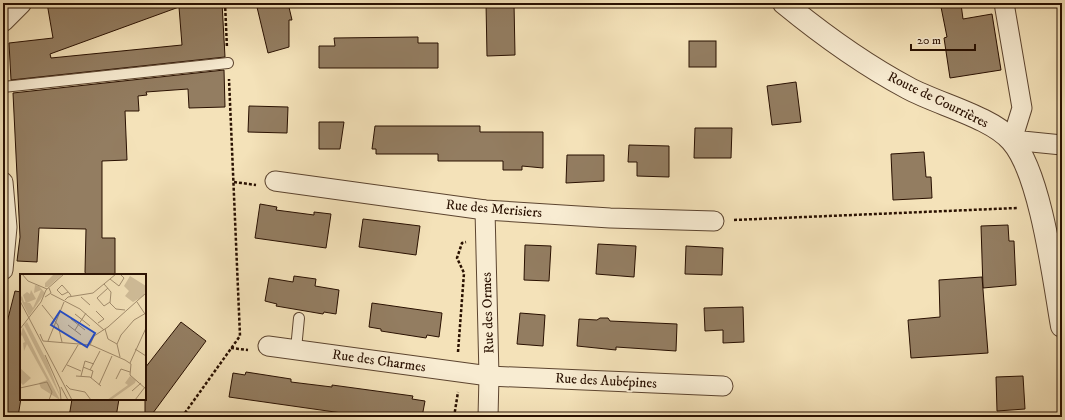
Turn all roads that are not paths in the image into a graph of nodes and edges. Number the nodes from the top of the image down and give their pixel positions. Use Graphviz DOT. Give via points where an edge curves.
graph roads {
  1 [pos="20,3"];
  2 [pos="784,3"];
  3 [pos="1004,3"];
  4 [pos="3,20"];
  5 [pos="228,63"];
  6 [pos="3,87"];
  7 [pos="1012,140"];
  8 [pos="1062,146"];
  9 [pos="276,181"];
  10 [pos="3,182"];
  11 [pos="485,210"];
  12 [pos="714,221"];
  13 [pos="3,270"];
  14 [pos="299,318"];
  15 [pos="1062,326"];
  16 [pos="268,346"];
  17 [pos="296,350"];
  18 [pos="489,376"];
  19 [pos="723,386"];
  20 [pos="488,417"];
  1 -- 4 [label="street"];
  2 -- 7 [label="street, Route de Courrières" via="821,34 864,63 909,89 988,124"];
  3 -- 7 [label="street" via="1022,108"];
  5 -- 6 [label="lane"];
  7 -- 8 [label="street, Route de Courrières"];
  7 -- 15 [label="street" via="1022,155 1040,207"];
  9 -- 11 [label="street, Rue des Merisiers"];
  10 -- 13 [label="street" via="7,227"];
  11 -- 12 [label="street, Rue des Merisiers"];
  11 -- 18 [label="street, Rue des Ormes"];
  14 -- 17 [label="lane"];
  16 -- 17 [label="street, Rue des Charmes"];
  17 -- 18 [label="street, Rue des Charmes"];
  18 -- 19 [label="street, Rue des Aubépines"];
  18 -- 20 [label="street, Rue des Ormes"];
}
